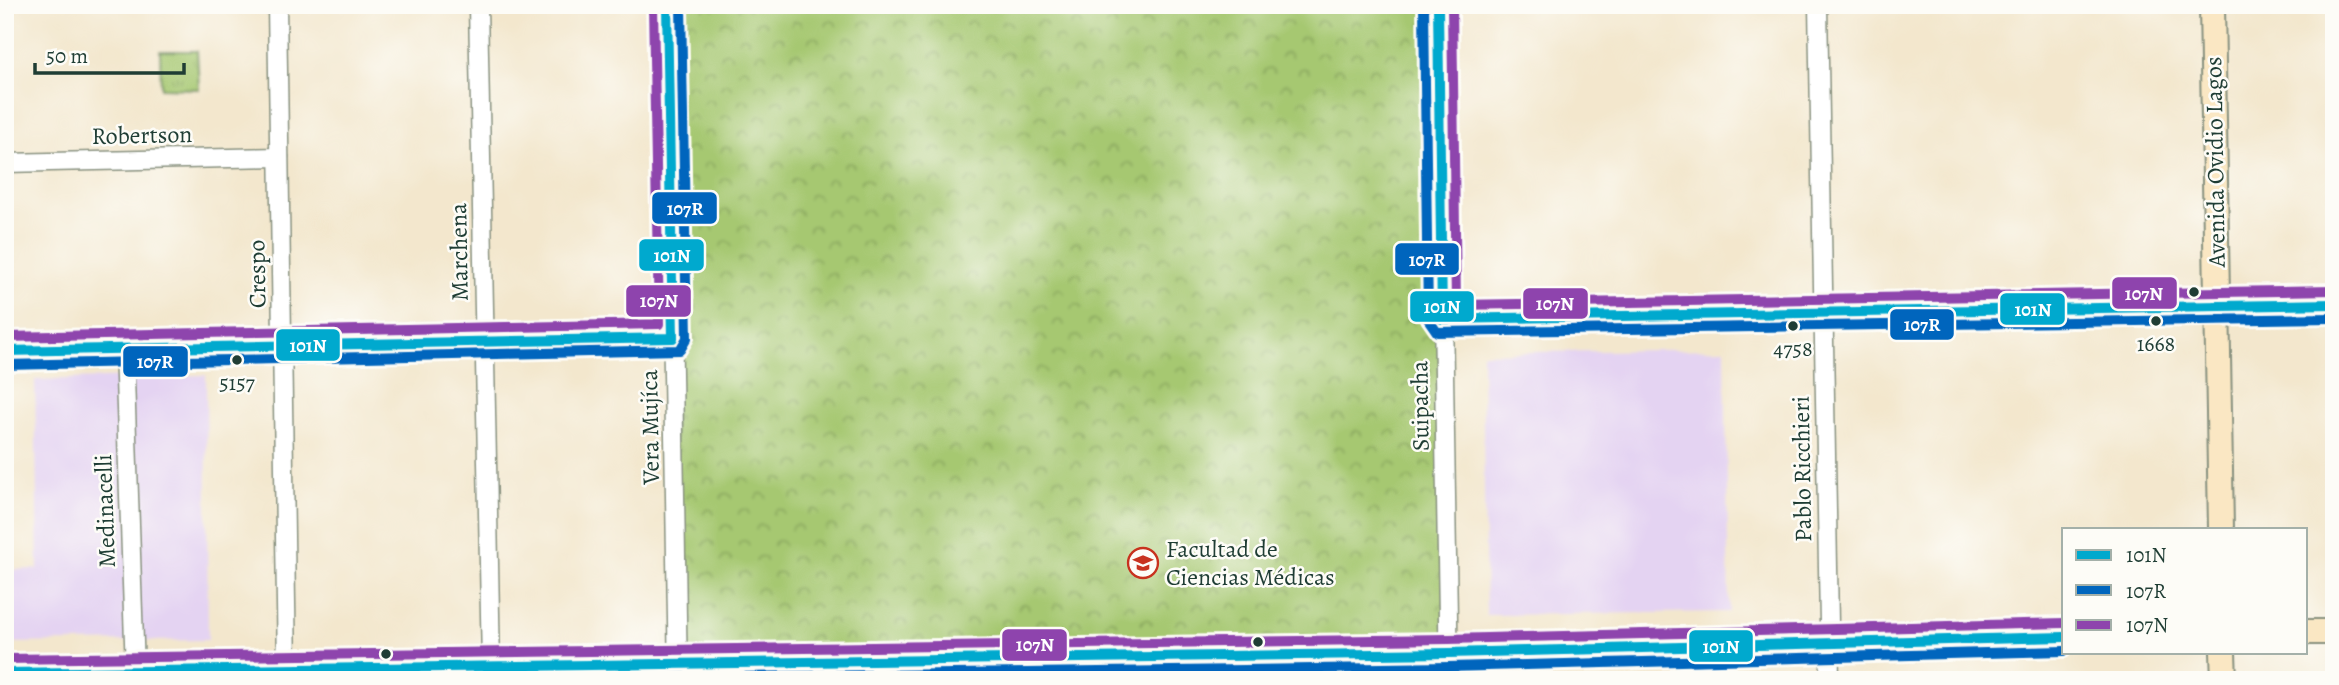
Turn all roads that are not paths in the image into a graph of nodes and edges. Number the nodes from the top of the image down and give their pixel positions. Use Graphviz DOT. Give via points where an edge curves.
graph roads {
  1 [pos="277,5"];
  2 [pos="478,5"];
  3 [pos="667,5"];
  4 [pos="1438,5"];
  5 [pos="1818,5"];
  6 [pos="2212,5"];
  7 [pos="279,157"];
  8 [pos="5,163"];
  9 [pos="2334,304"];
  10 [pos="2217,306"];
  11 [pos="1823,312"];
  12 [pos="1442,319"];
  13 [pos="673,338"];
  14 [pos="485,342"];
  15 [pos="282,346"];
  16 [pos="124,349"];
  17 [pos="5,351"];
  18 [pos="2221,528"];
  19 [pos="2308,632"];
  20 [pos="2334,632"];
  21 [pos="2062,637"];
  22 [pos="1829,643"];
  23 [pos="1449,653"];
  24 [pos="2223,654"];
  25 [pos="491,665"];
  26 [pos="287,668"];
  27 [pos="1090,668"];
  28 [pos="1042,669"];
  29 [pos="135,671"];
  30 [pos="678,671"];
  31 [pos="5,673"];
  32 [pos="1449,680"];
  33 [pos="1830,680"];
  34 [pos="2224,680"];
  1 -- 7 [label="street, Crespo"];
  2 -- 14 [label="street, Marchena"];
  3 -- 13 [label="street, Vera Mujíca"];
  4 -- 12 [label="street, Suipacha"];
  5 -- 11 [label="street, Pablo Ricchieri"];
  6 -- 10 [label="main road, Avenida Ovidio Lagos"];
  7 -- 8 [label="street, Robertson"];
  7 -- 15 [label="street, Crespo"];
  9 -- 10 [label="street"];
  10 -- 11 [label="street"];
  10 -- 18 [label="main road, Avenida Ovidio Lagos"];
  11 -- 12 [label="street"];
  11 -- 22 [label="street, Pablo Ricchieri"];
  12 -- 23 [label="street, Suipacha"];
  13 -- 14 [label="street"];
  13 -- 30 [label="street, Vera Mujíca"];
  14 -- 15 [label="street"];
  14 -- 25 [label="street, Marchena"];
  15 -- 16 [label="street"];
  15 -- 26 [label="street, Crespo"];
  16 -- 17 [label="street"];
  16 -- 29 [label="street, Medinacelli"];
  19 -- 20 [label="main road"];
  21 -- 22 [label="main road"];
  22 -- 23 [label="main road"];
  22 -- 33 [label="street, Pablo Ricchieri"];
  23 -- 27 [label="main road"];
  23 -- 32 [label="street, Suipacha"];
  24 -- 34 [label="main road"];
  25 -- 26 [label="main road"];
  25 -- 30 [label="main road"];
  26 -- 29 [label="main road"];
  27 -- 28 [label="main road"];
  28 -- 30 [label="main road"];
  29 -- 31 [label="main road"];
}
